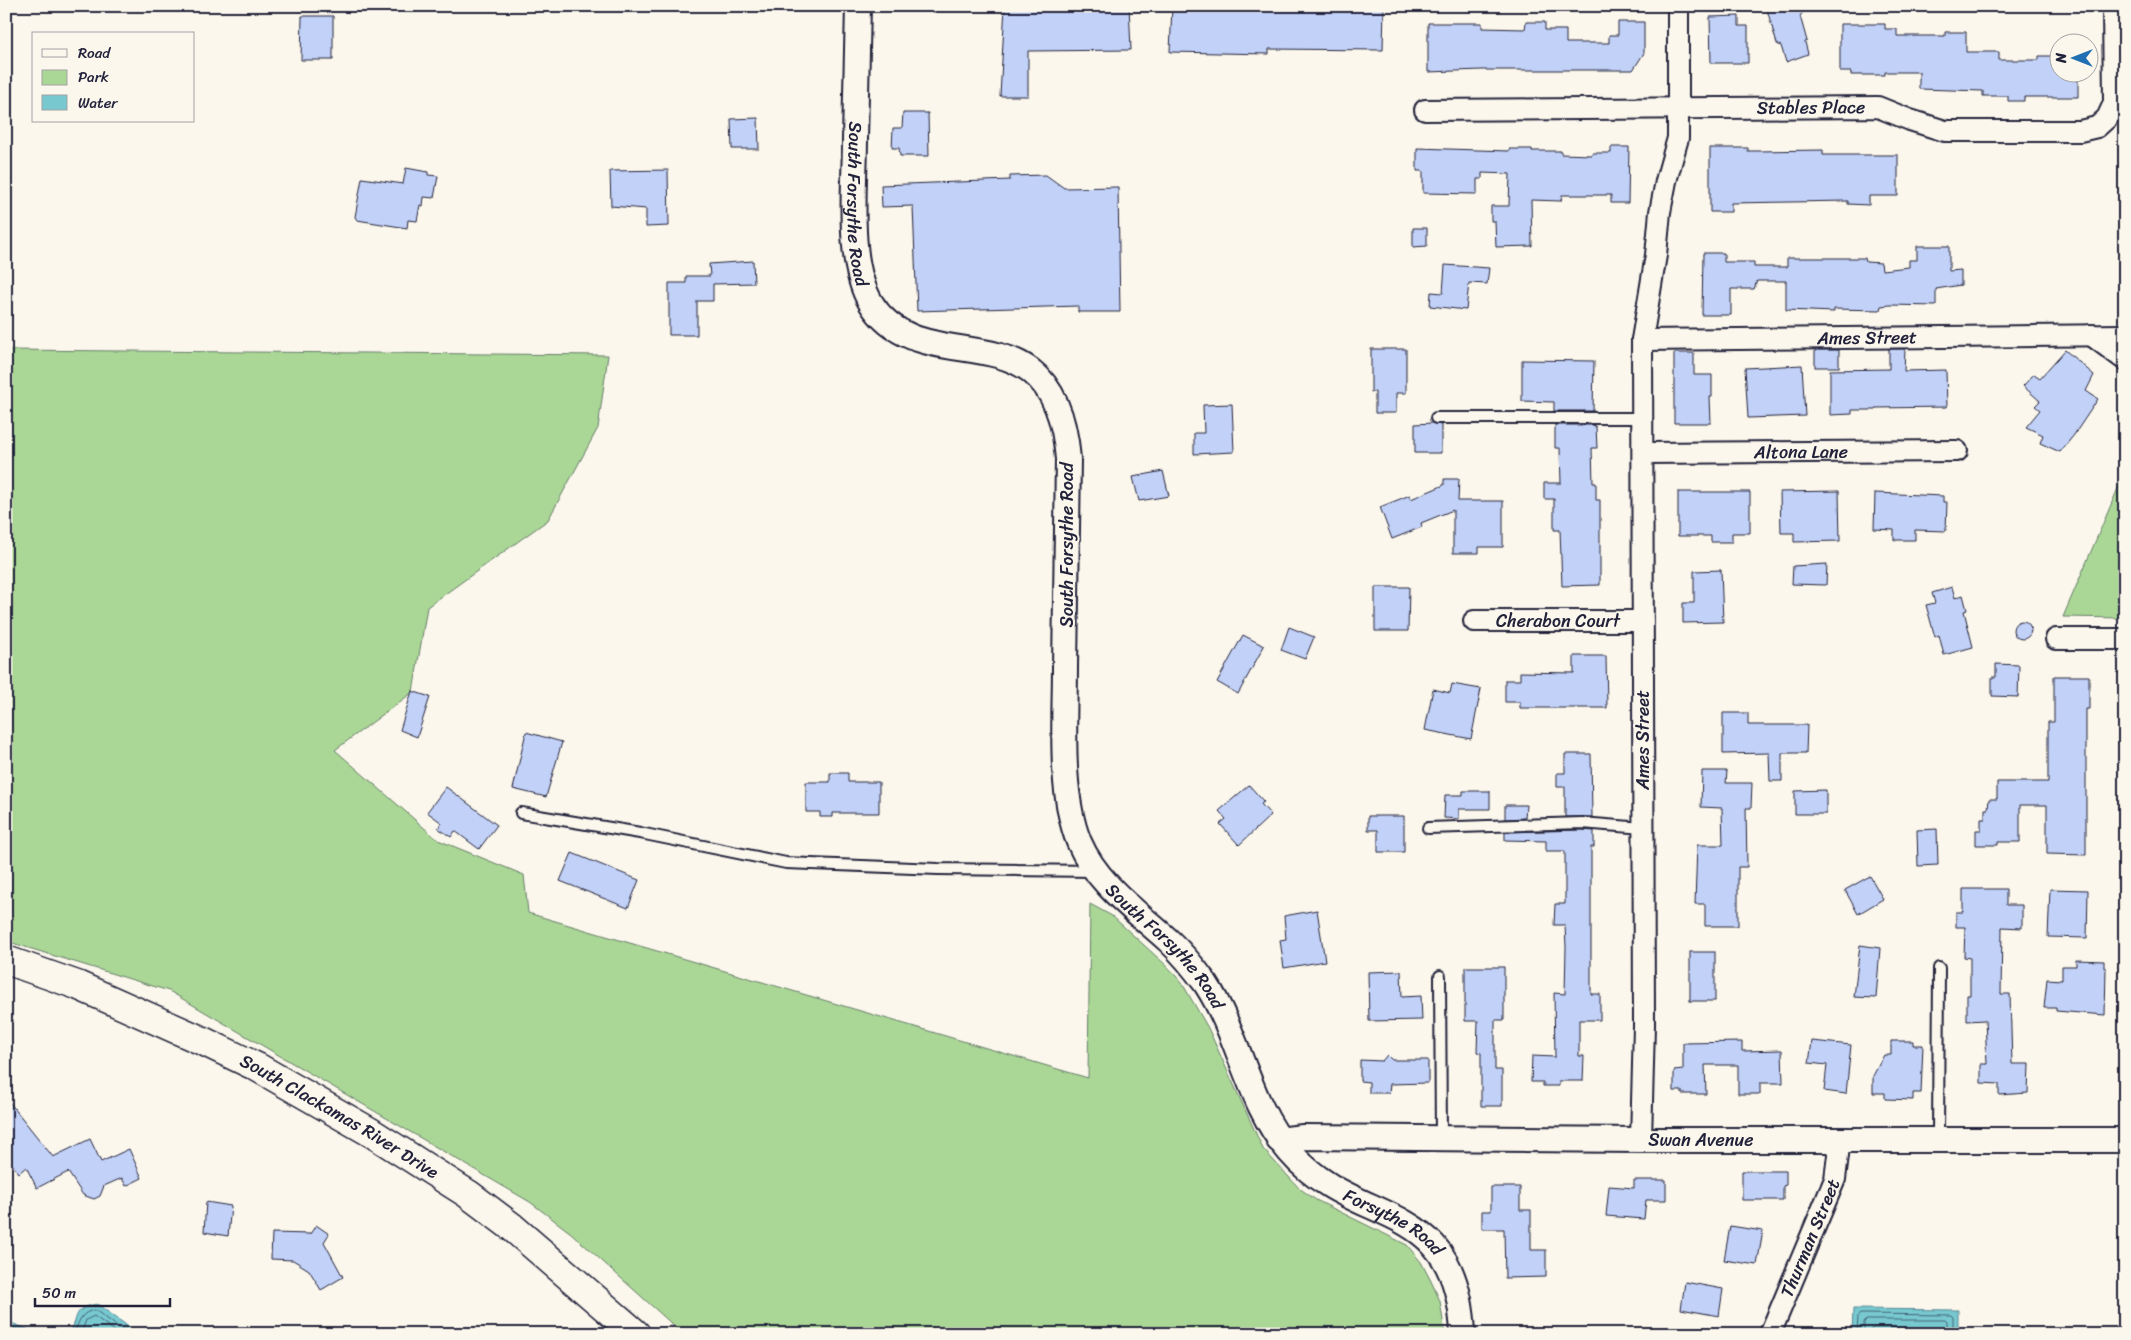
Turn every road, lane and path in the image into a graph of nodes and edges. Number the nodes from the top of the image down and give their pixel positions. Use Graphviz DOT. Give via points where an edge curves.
graph roads {
  1 [pos="858,6"];
  2 [pos="1678,6"];
  3 [pos="2113,6"];
  4 [pos="1424,110"];
  5 [pos="1678,110"];
  6 [pos="2125,334"];
  7 [pos="2091,335"];
  8 [pos="1642,340"];
  9 [pos="2125,360"];
  10 [pos="1436,418"];
  11 [pos="1643,418"];
  12 [pos="1957,451"];
  13 [pos="1643,453"];
  14 [pos="1474,621"];
  15 [pos="1643,621"];
  16 [pos="2056,638"];
  17 [pos="2125,639"];
  18 [pos="520,813"];
  19 [pos="1428,828"];
  20 [pos="1643,828"];
  21 [pos="1097,872"];
  22 [pos="6,960"];
  23 [pos="1939,968"];
  24 [pos="1440,976"];
  25 [pos="1441,1138"];
  26 [pos="1840,1139"];
  27 [pos="1938,1139"];
  28 [pos="1279,1140"];
  29 [pos="1641,1140"];
  30 [pos="2125,1140"];
  31 [pos="636,1334"];
  32 [pos="1463,1334"];
  33 [pos="1770,1334"];
  1 -- 21 [label="street, South Forsythe Road" via="855,238 861,278 871,302 888,323 905,334 1018,362 1047,388 1061,416 1068,459 1066,777 1075,829"];
  2 -- 5 [label="street, Ames Street"];
  3 -- 5 [label="street, Stables Place" via="2114,103 2107,118 2097,127 2080,131 1945,131 1878,108"];
  4 -- 5 [label="street, Stables Place"];
  5 -- 8 [label="street, Ames Street" via="1678,138 1660,212"];
  6 -- 7 [label="street, Ames Street"];
  7 -- 8 [label="street, Ames Street"];
  7 -- 9 [label="street"];
  8 -- 11 [label="street, Ames Street"];
  10 -- 11 [label="lane"];
  11 -- 13 [label="street, Ames Street"];
  12 -- 13 [label="street, Altona Lane"];
  13 -- 15 [label="street, Ames Street"];
  14 -- 15 [label="street, Cherabon Court"];
  15 -- 20 [label="street, Ames Street"];
  16 -- 17 [label="street"];
  18 -- 21 [label="lane" via="786,863"];
  19 -- 20 [label="lane" via="1582,823"];
  20 -- 29 [label="street, Ames Street"];
  21 -- 28 [label="street, South Forsythe Road" via="1116,894 1171,943 1208,987"];
  22 -- 31 [label="main road, South Clackamas River Drive" via="77,985 214,1046 372,1133 468,1194 505,1222"];
  23 -- 27 [label="lane"];
  24 -- 25 [label="lane"];
  25 -- 28 [label="street, Swan Avenue" via="1303,1137"];
  25 -- 29 [label="street, Swan Avenue"];
  26 -- 27 [label="street, Swan Avenue"];
  26 -- 29 [label="street, Swan Avenue"];
  26 -- 33 [label="street, Thurman Street" via="1835,1179"];
  27 -- 30 [label="street, Swan Avenue"];
  28 -- 32 [label="street, Forsythe Road" via="1313,1175 1407,1223 1428,1238 1443,1257 1457,1286"];
}
